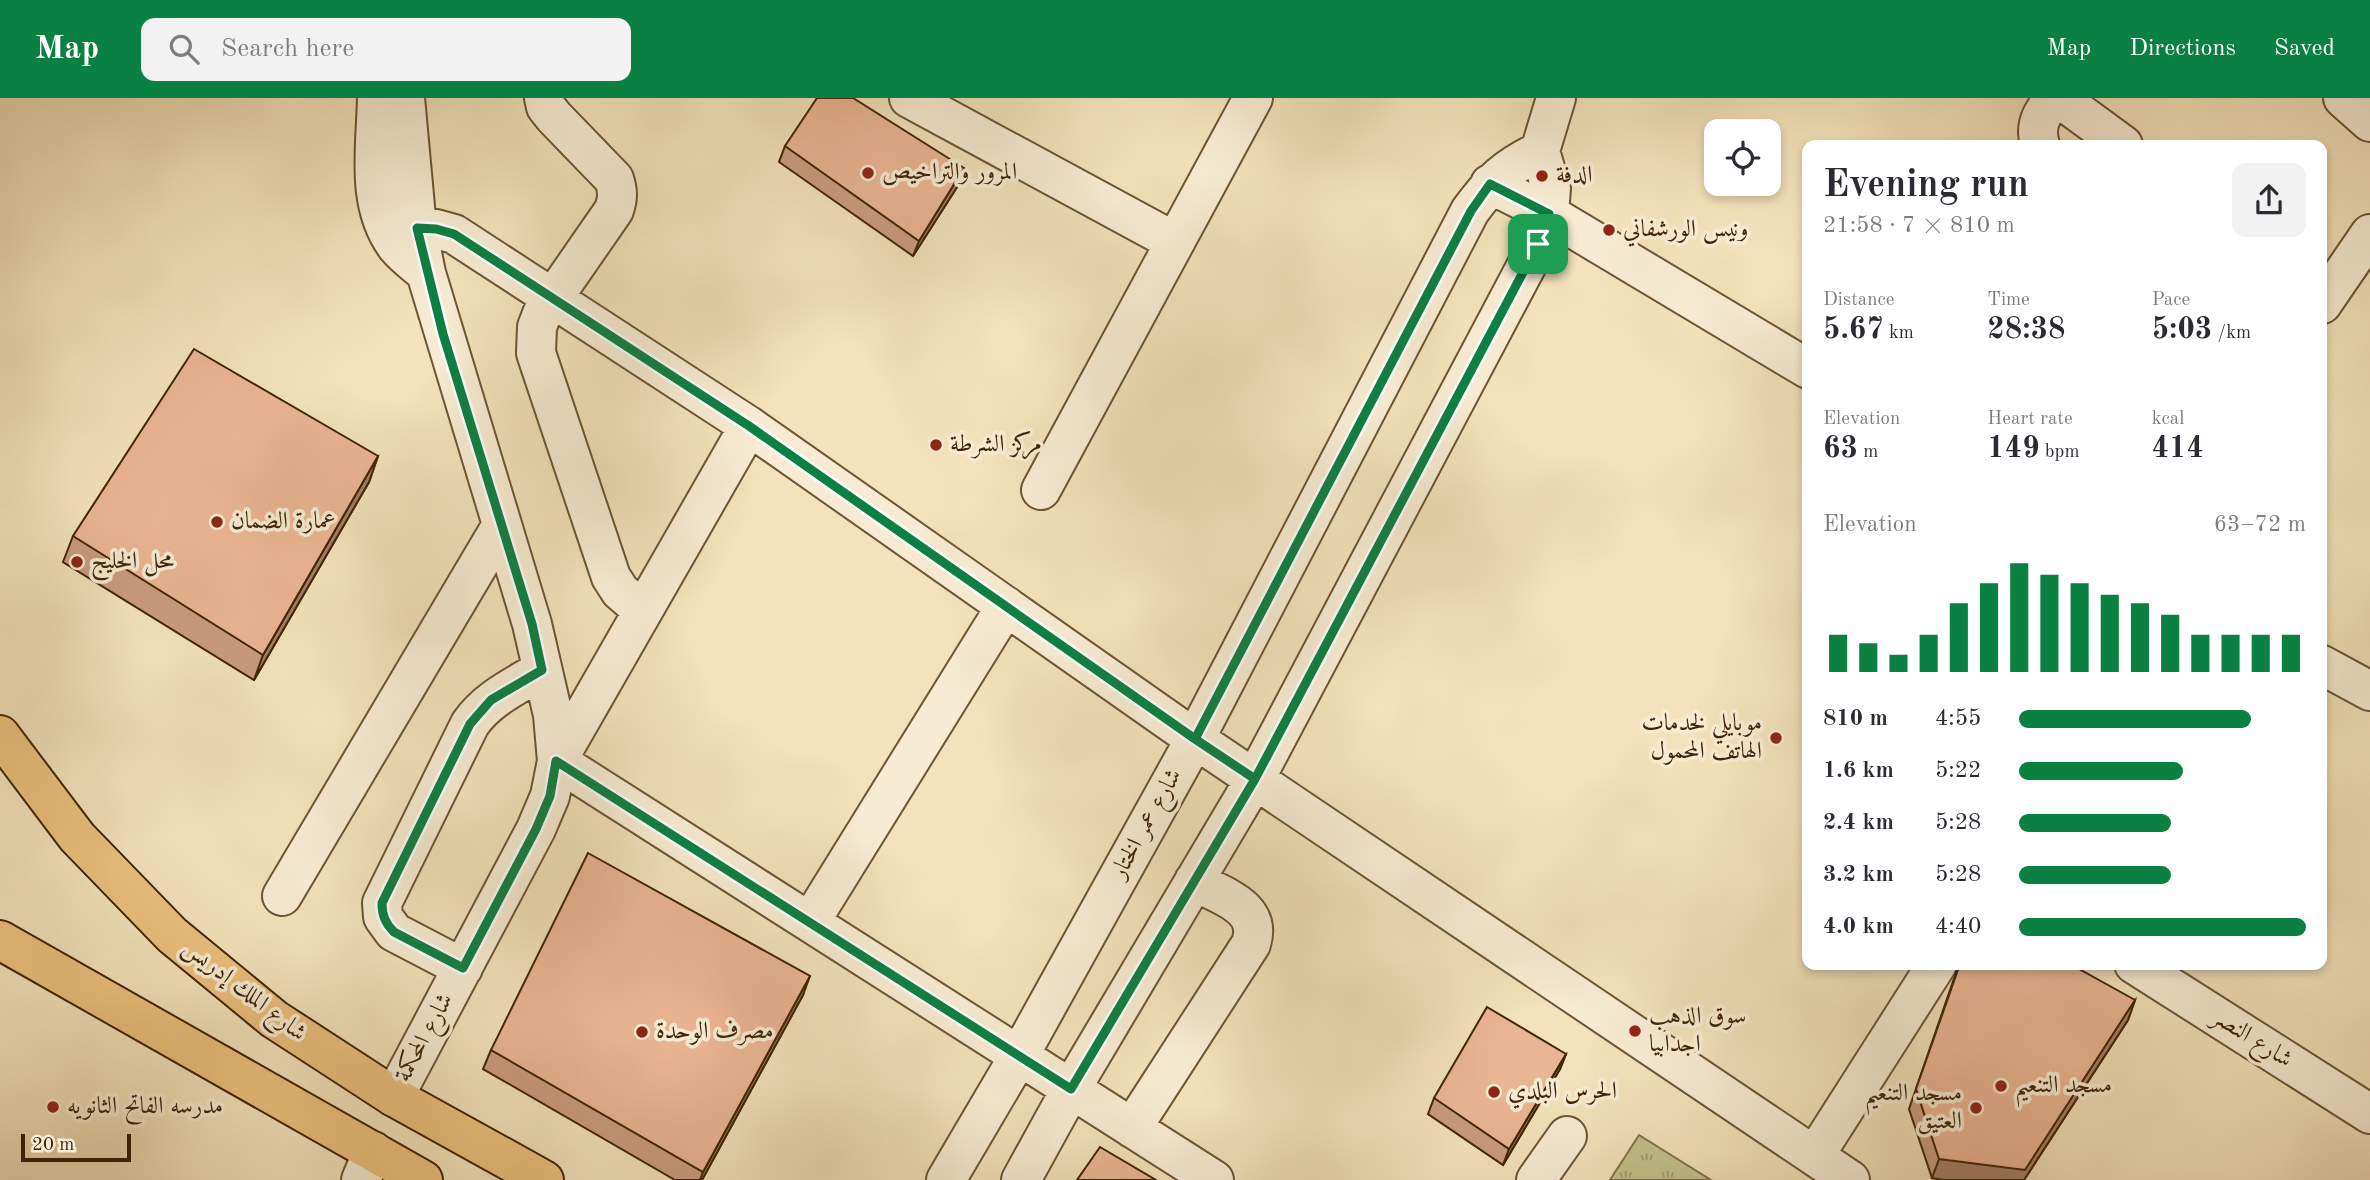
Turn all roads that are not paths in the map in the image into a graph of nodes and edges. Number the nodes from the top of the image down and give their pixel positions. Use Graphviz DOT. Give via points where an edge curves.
graph roads {
  1 [pos="377,98"];
  2 [pos="405,98"];
  3 [pos="544,98"];
  4 [pos="909,98"];
  5 [pos="1253,98"];
  6 [pos="1556,98"];
  7 [pos="2057,98"];
  8 [pos="2343,98"];
  9 [pos="2370,122"];
  10 [pos="2039,140"];
  11 [pos="2116,140"];
  12 [pos="1540,151"];
  13 [pos="1490,184"];
  14 [pos="1549,214"];
  15 [pos="417,228"];
  16 [pos="2370,234"];
  17 [pos="1175,242"];
  18 [pos="426,272"];
  19 [pos="2327,294"];
  20 [pos="552,298"];
  21 [pos="1802,365"];
  22 [pos="749,426"];
  23 [pos="1041,490"];
  24 [pos="502,525"];
  25 [pos="1006,606"];
  26 [pos="643,611"];
  27 [pos="2327,668"];
  28 [pos="542,670"];
  29 [pos="2370,691"];
  30 [pos="0,735"];
  31 [pos="1195,739"];
  32 [pos="556,761"];
  33 [pos="1255,779"];
  34 [pos="0,784"];
  35 [pos="77,837"];
  36 [pos="1194,881"];
  37 [pos="282,896"];
  38 [pos="810,922"];
  39 [pos="0,940"];
  40 [pos="463,968"];
  41 [pos="1933,970"];
  42 [pos="2143,970"];
  43 [pos="1019,1056"];
  44 [pos="1071,1089"];
  45 [pos="394,1097"];
  46 [pos="2370,1114"];
  47 [pos="1132,1128"];
  48 [pos="1567,1136"];
  49 [pos="1815,1155"];
  50 [pos="367,1166"];
  51 [pos="423,1180"];
  52 [pos="544,1180"];
  53 [pos="946,1180"];
  54 [pos="1021,1180"];
  55 [pos="1214,1180"];
  56 [pos="1536,1180"];
  57 [pos="1850,1180"];
  1 -- 18 [label="street" via="374,193 398,248"];
  2 -- 15 [label="street, شارع المحكمة"];
  3 -- 20 [label="street" via="554,117 614,179 618,189 614,210"];
  4 -- 17 [label="street"];
  5 -- 17 [label="street"];
  6 -- 12 [label="street"];
  7 -- 10 [label="street" via="2042,112"];
  7 -- 11 [label="street"];
  8 -- 9 [label="street"];
  12 -- 13 [label="street, شارع عمر الختار" via="1513,164"];
  12 -- 14 [label="street" via="1551,188"];
  13 -- 14 [label="street"];
  13 -- 31 [label="street, شارع عمر الختار" via="1471,211"];
  14 -- 21 [label="street"];
  14 -- 33 [label="street" via="1538,244"];
  15 -- 18 [label="street, شارع المحكمة"];
  15 -- 20 [label="street" via="454,234"];
  16 -- 19 [label="street"];
  17 -- 23 [label="street"];
  18 -- 24 [label="street, شارع المحكمة"];
  20 -- 22 [label="street"];
  20 -- 26 [label="street" via="537,327 536,353 611,577"];
  22 -- 25 [label="street"];
  22 -- 26 [label="street"];
  24 -- 28 [label="street, شارع المحكمة"];
  24 -- 37 [label="street"];
  25 -- 31 [label="street"];
  25 -- 38 [label="street"];
  26 -- 32 [label="street"];
  27 -- 29 [label="street"];
  28 -- 32 [label="street, شارع المحكمة" via="553,715"];
  28 -- 40 [label="street" via="491,700 474,718 382,903 383,917 394,932"];
  30 -- 35 [label="highway, شارع الملك إدريس"];
  31 -- 33 [label="street"];
  31 -- 43 [label="street, شارع عمر الختار"];
  32 -- 38 [label="street"];
  32 -- 40 [label="street, شارع المحكمة" via="550,796 536,829"];
  33 -- 36 [label="street"];
  33 -- 49 [label="street"];
  34 -- 35 [label="highway"];
  35 -- 45 [label="highway, شارع الملك إدريس" via="172,935 274,1019"];
  36 -- 44 [label="street"];
  36 -- 47 [label="street" via="1243,908 1254,924 1254,934"];
  38 -- 43 [label="street"];
  39 -- 50 [label="highway"];
  40 -- 45 [label="street, شارع المحكمة"];
  41 -- 49 [label="street"];
  42 -- 46 [label="street, شارع النصر"];
  43 -- 44 [label="street"];
  43 -- 53 [label="street, شارع عمر الختار"];
  44 -- 47 [label="street"];
  44 -- 54 [label="street"];
  45 -- 52 [label="highway, شارع الملك إدريس"];
  47 -- 55 [label="street"];
  48 -- 56 [label="street"];
  49 -- 57 [label="street"];
  50 -- 51 [label="highway"];
}
